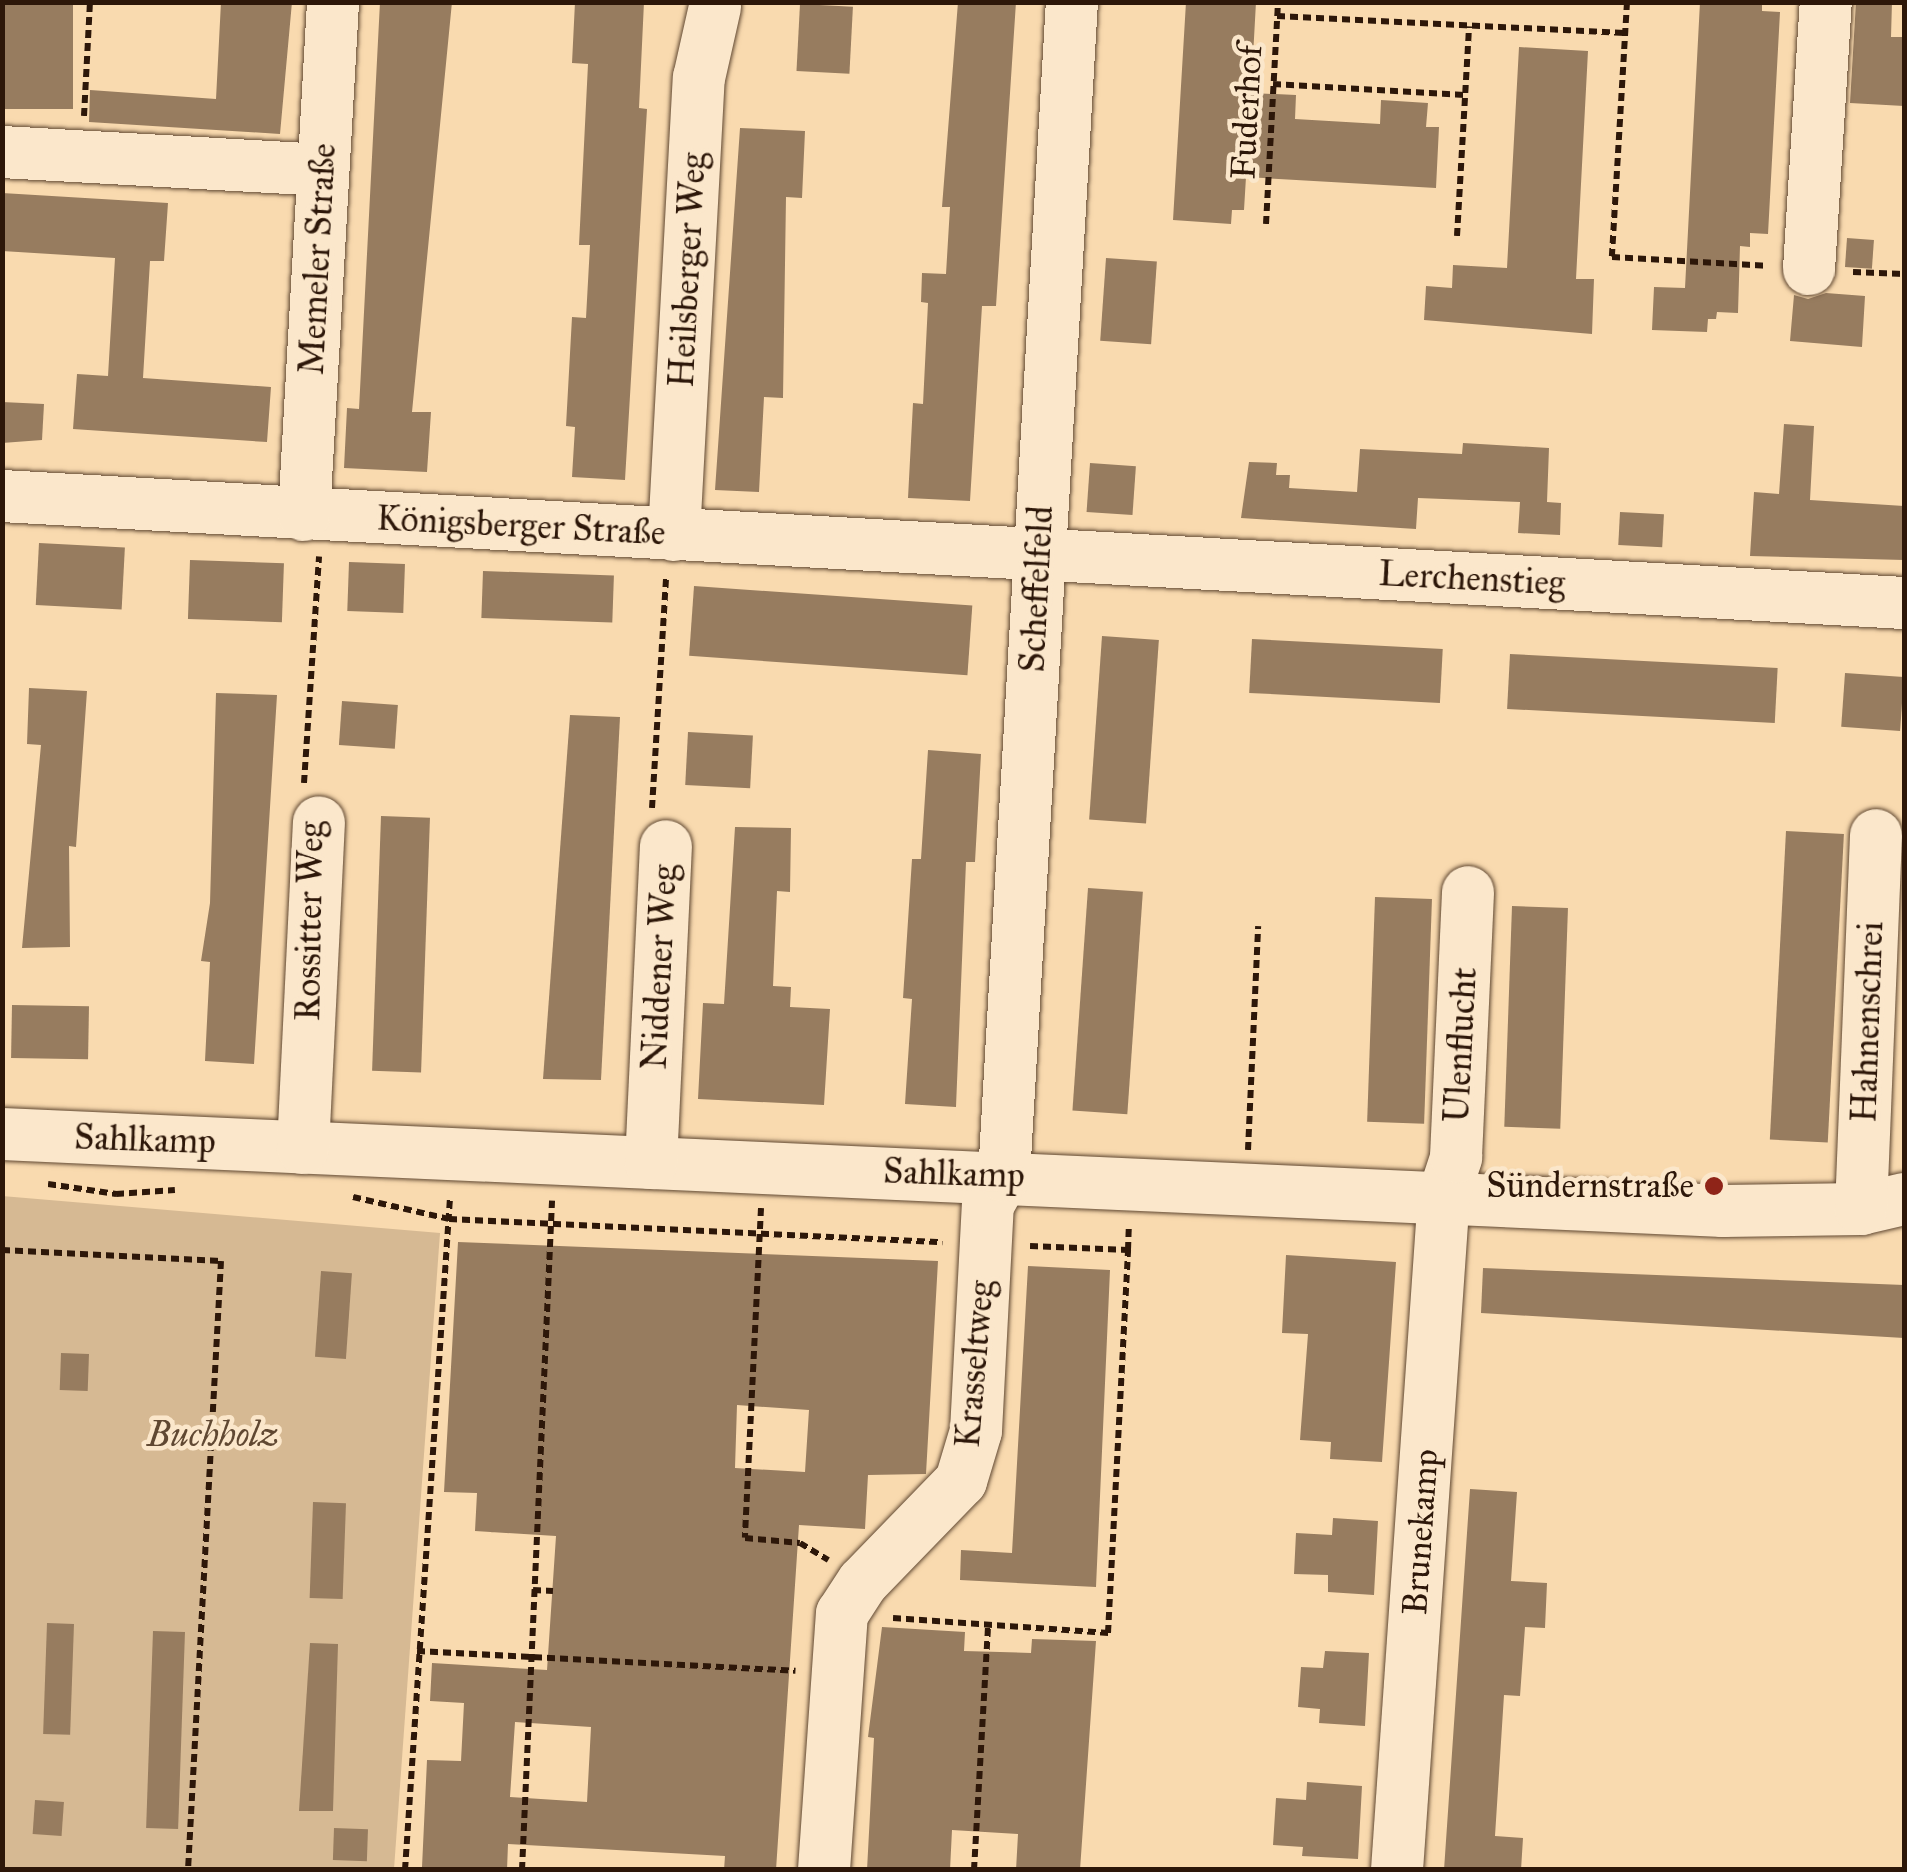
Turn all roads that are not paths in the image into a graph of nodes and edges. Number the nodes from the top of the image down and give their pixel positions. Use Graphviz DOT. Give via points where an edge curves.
graph roads {
  1 [pos="333,2"];
  2 [pos="1072,2"];
  3 [pos="1826,2"];
  4 [pos="714,7"];
  5 [pos="2,152"];
  6 [pos="323,170"];
  7 [pos="1808,269"];
  8 [pos="2,496"];
  9 [pos="313,515"];
  10 [pos="671,535"];
  11 [pos="1039,556"];
  12 [pos="1904,603"];
  13 [pos="319,822"];
  14 [pos="1876,835"];
  15 [pos="666,846"];
  16 [pos="1468,892"];
  17 [pos="2,1134"];
  18 [pos="302,1148"];
  19 [pos="651,1164"];
  20 [pos="1004,1176"];
  21 [pos="1444,1195"];
  22 [pos="1883,1204"];
  23 [pos="824,1870"];
  24 [pos="1397,1870"];
  1 -- 6 [label="street, Memeler Straße"];
  2 -- 11 [label="street, Scheffelfeld"];
  3 -- 7 [label="street"];
  4 -- 10 [label="street, Heilsberger Weg" via="699,78"];
  5 -- 6 [label="street"];
  6 -- 9 [label="street, Memeler Straße"];
  8 -- 9 [label="street, Königsberger Straße"];
  9 -- 10 [label="street, Königsberger Straße"];
  10 -- 11 [label="street, Königsberger Straße"];
  11 -- 12 [label="street, Lerchenstieg"];
  11 -- 20 [label="street, Scheffelfeld"];
  13 -- 18 [label="street, Rossitter Weg"];
  14 -- 22 [label="street, Hahnenschrei"];
  15 -- 19 [label="street, Niddener Weg"];
  16 -- 21 [label="street, Ulenflucht" via="1456,1157"];
  17 -- 18 [label="street, Sahlkamp"];
  18 -- 19 [label="street, Sahlkamp"];
  19 -- 20 [label="street, Sahlkamp"];
  20 -- 21 [label="street, Sahlkamp"];
  20 -- 23 [label="street, Krasseltweg" via="988,1205 976,1431 961,1481 852,1598 834,1673"];
  21 -- 22 [label="street, Sahlkamp" via="1724,1211"];
  21 -- 24 [label="street, Brunekamp"];
}
